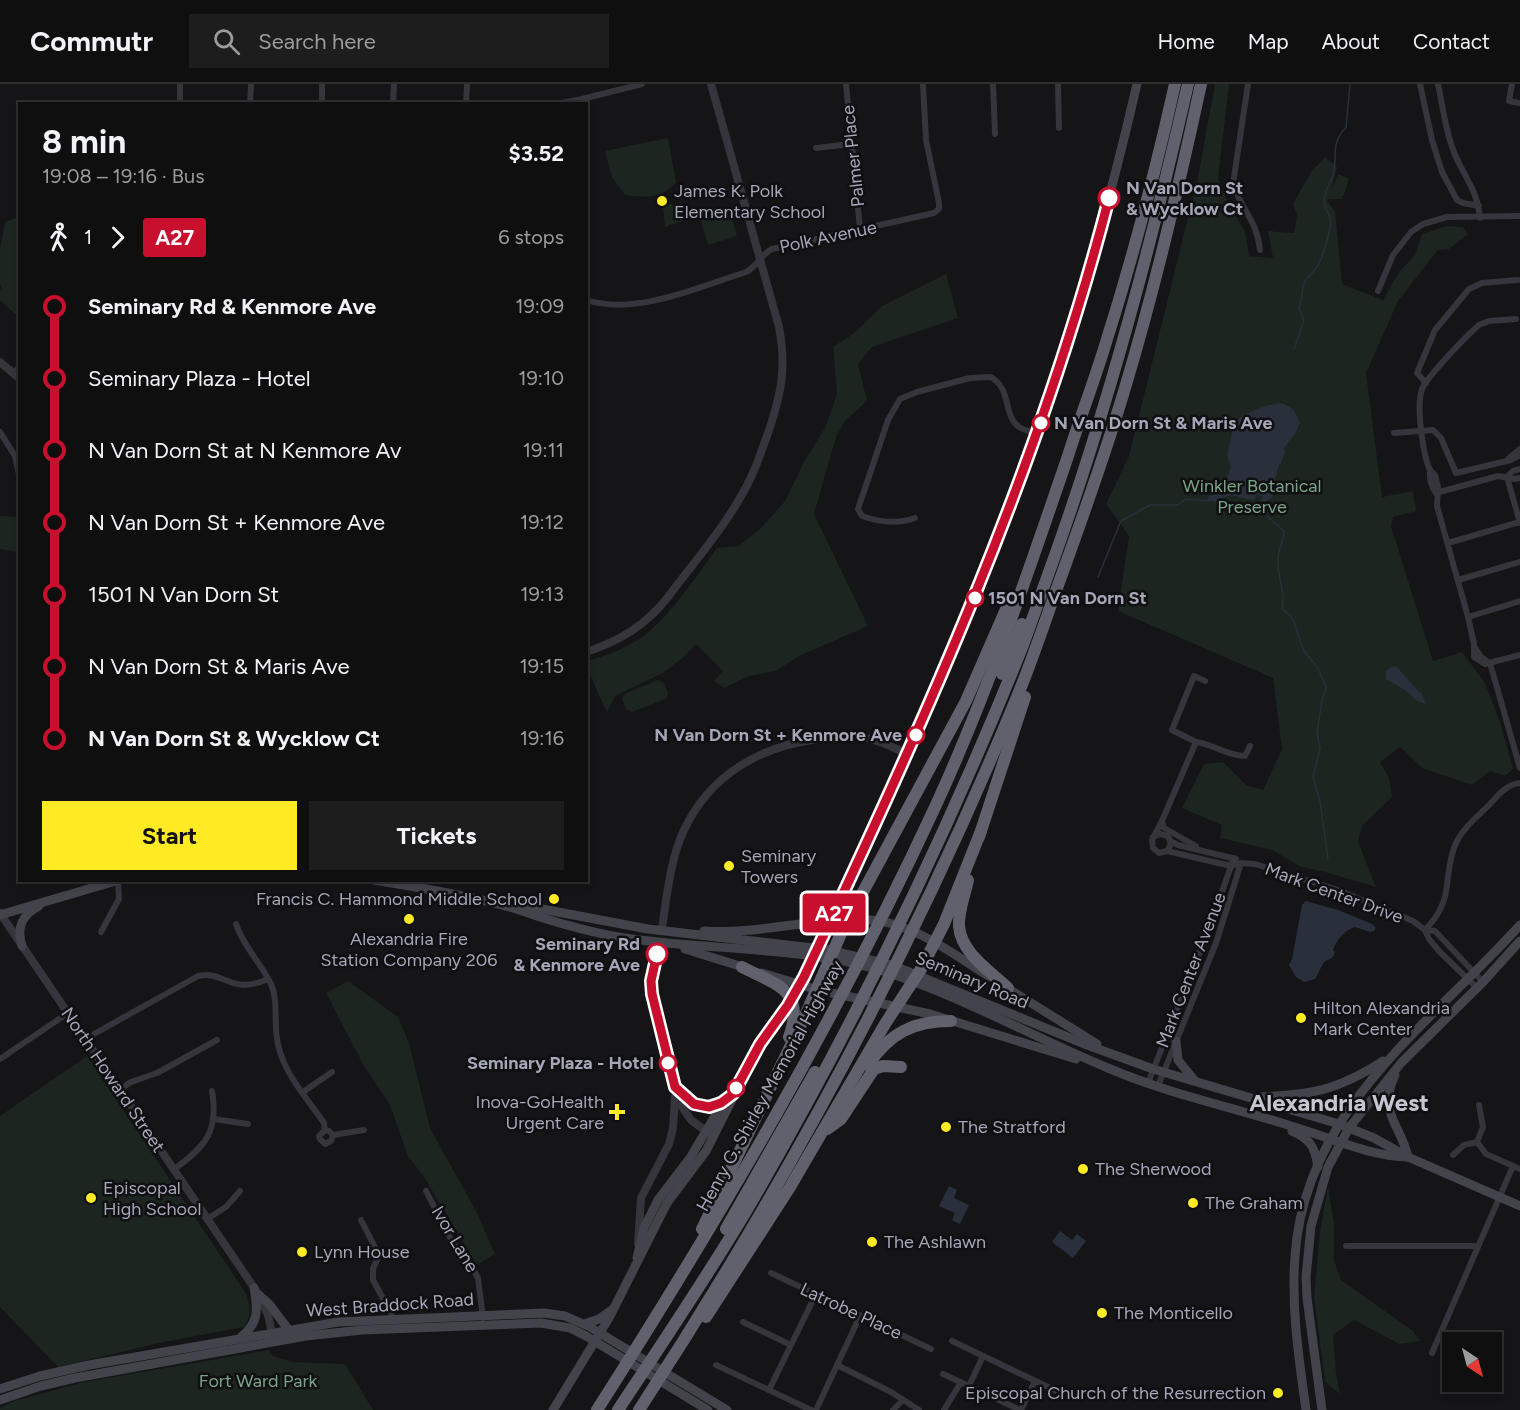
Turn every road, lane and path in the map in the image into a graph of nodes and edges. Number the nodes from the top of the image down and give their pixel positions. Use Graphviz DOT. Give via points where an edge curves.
graph roads {
  1 [pos="180,84"];
  2 [pos="251,84"];
  3 [pos="322,84"];
  4 [pos="394,84"];
  5 [pos="467,84"];
  6 [pos="642,84"];
  7 [pos="711,84"];
  8 [pos="846,84"];
  9 [pos="923,84"];
  10 [pos="993,84"];
  11 [pos="1058,84"];
  12 [pos="1137,84"];
  13 [pos="1175,84"];
  14 [pos="1188,84"];
  15 [pos="1201,84"];
  16 [pos="1248,84"];
  17 [pos="1420,84"];
  18 [pos="1438,84"];
  19 [pos="1512,84"];
  20 [pos="633,85"];
  21 [pos="180,102"];
  22 [pos="250,102"];
  23 [pos="322,102"];
  24 [pos="393,102"];
  25 [pos="466,102"];
  26 [pos="570,102"];
  27 [pos="1520,103"];
  28 [pos="1059,128"];
  29 [pos="996,134"];
  30 [pos="851,144"];
  31 [pos="816,148"];
  32 [pos="1479,206"];
  33 [pos="1520,216"];
  34 [pos="1480,218"];
  35 [pos="860,229"];
  36 [pos="1260,250"];
  37 [pos="760,257"];
  38 [pos="1518,280"];
  39 [pos="1140,285"];
  40 [pos="1378,291"];
  41 [pos="588,300"];
  42 [pos="1516,319"];
  43 [pos="0,362"];
  44 [pos="18,372"];
  45 [pos="1426,383"];
  46 [pos="1422,429"];
  47 [pos="0,432"];
  48 [pos="1394,433"];
  49 [pos="1037,434"];
  50 [pos="1520,443"];
  51 [pos="1520,449"];
  52 [pos="1520,455"];
  53 [pos="1508,460"];
  54 [pos="1520,469"];
  55 [pos="18,470"];
  56 [pos="1507,477"];
  57 [pos="1520,478"];
  58 [pos="1436,493"];
  59 [pos="1089,501"];
  60 [pos="1049,512"];
  61 [pos="915,518"];
  62 [pos="1520,523"];
  63 [pos="1448,543"];
  64 [pos="1520,562"];
  65 [pos="1458,580"];
  66 [pos="1520,601"];
  67 [pos="1468,617"];
  68 [pos="588,651"];
  69 [pos="1520,655"];
  70 [pos="1490,663"];
  71 [pos="1205,681"];
  72 [pos="1196,742"];
  73 [pos="1250,746"];
  74 [pos="907,754"];
  75 [pos="1520,768"];
  76 [pos="1520,783"];
  77 [pos="1162,821"];
  78 [pos="981,831"];
  79 [pos="1153,838"];
  80 [pos="1170,841"];
  81 [pos="1202,850"];
  82 [pos="1167,851"];
  83 [pos="1234,858"];
  84 [pos="1241,863"];
  85 [pos="1231,866"];
  86 [pos="115,882"];
  87 [pos="119,882"];
  88 [pos="392,882"];
  89 [pos="57,897"];
  90 [pos="541,913"];
  91 [pos="0,914"];
  92 [pos="845,920"];
  93 [pos="236,924"];
  94 [pos="1520,925"];
  95 [pos="658,929"];
  96 [pos="1425,930"];
  97 [pos="101,932"];
  98 [pos="930,940"];
  99 [pos="1520,941"];
  100 [pos="660,942"];
  101 [pos="22,946"];
  102 [pos="796,950"];
  103 [pos="871,964"];
  104 [pos="742,967"];
  105 [pos="1470,976"];
  106 [pos="268,979"];
  107 [pos="928,983"];
  108 [pos="1479,985"];
  109 [pos="787,986"];
  110 [pos="1008,988"];
  111 [pos="813,989"];
  112 [pos="834,994"];
  113 [pos="874,1004"];
  114 [pos="891,1007"];
  115 [pos="68,1013"];
  116 [pos="843,1020"];
  117 [pos="951,1021"];
  118 [pos="1013,1024"];
  119 [pos="85,1039"];
  120 [pos="217,1040"];
  121 [pos="1176,1041"];
  122 [pos="1394,1053"];
  123 [pos="1117,1056"];
  124 [pos="0,1059"];
  125 [pos="1401,1063"];
  126 [pos="901,1067"];
  127 [pos="1108,1069"];
  128 [pos="332,1072"];
  129 [pos="1150,1077"];
  130 [pos="1162,1077"];
  131 [pos="1195,1081"];
  132 [pos="772,1083"];
  133 [pos="675,1087"];
  134 [pos="119,1090"];
  135 [pos="212,1090"];
  136 [pos="303,1092"];
  137 [pos="733,1094"];
  138 [pos="1252,1097"];
  139 [pos="676,1103"];
  140 [pos="1479,1105"];
  141 [pos="1254,1114"];
  142 [pos="214,1119"];
  143 [pos="248,1124"];
  144 [pos="1339,1124"];
  145 [pos="1349,1128"];
  146 [pos="325,1130"];
  147 [pos="364,1130"];
  148 [pos="822,1133"];
  149 [pos="710,1134"];
  150 [pos="333,1136"];
  151 [pos="1339,1139"];
  152 [pos="1477,1142"];
  153 [pos="1399,1150"];
  154 [pos="1453,1155"];
  155 [pos="1408,1157"];
  156 [pos="1513,1166"];
  157 [pos="1317,1167"];
  158 [pos="1520,1169"];
  159 [pos="173,1170"];
  160 [pos="240,1191"];
  161 [pos="426,1191"];
  162 [pos="644,1191"];
  163 [pos="1499,1197"];
  164 [pos="662,1202"];
  165 [pos="1520,1206"];
  166 [pos="207,1219"];
  167 [pos="361,1220"];
  168 [pos="1346,1246"];
  169 [pos="1477,1246"];
  170 [pos="636,1260"];
  171 [pos="771,1273"];
  172 [pos="677,1284"];
  173 [pos="256,1292"];
  174 [pos="816,1294"];
  175 [pos="614,1309"];
  176 [pos="860,1316"];
  177 [pos="394,1319"];
  178 [pos="483,1320"];
  179 [pos="675,1322"];
  180 [pos="743,1322"];
  181 [pos="584,1324"];
  182 [pos="288,1329"];
  183 [pos="272,1337"];
  184 [pos="598,1337"];
  185 [pos="239,1338"];
  186 [pos="952,1341"];
  187 [pos="791,1345"];
  188 [pos="931,1349"];
  189 [pos="1432,1353"];
  190 [pos="983,1356"];
  191 [pos="675,1360"];
  192 [pos="716,1365"];
  193 [pos="837,1365"];
  194 [pos="943,1374"];
  195 [pos="1035,1381"];
  196 [pos="962,1382"];
  197 [pos="969,1386"];
  198 [pos="0,1389"];
  199 [pos="769,1390"];
  200 [pos="652,1396"];
  201 [pos="1069,1397"];
  202 [pos="0,1400"];
  203 [pos="903,1400"];
  204 [pos="1008,1407"];
  205 [pos="553,1410"];
  206 [pos="597,1410"];
  207 [pos="618,1410"];
  208 [pos="639,1410"];
  209 [pos="647,1410"];
  210 [pos="708,1410"];
  211 [pos="727,1410"];
  212 [pos="814,1410"];
  213 [pos="893,1410"];
  214 [pos="901,1410"];
  215 [pos="920,1410"];
  216 [pos="944,1410"];
  217 [pos="1020,1410"];
  218 [pos="1306,1410"];
  219 [pos="1322,1410"];
  1 -- 21 [label="street"];
  2 -- 22 [label="street"];
  3 -- 23 [label="street"];
  4 -- 24 [label="street"];
  5 -- 25 [label="street"];
  6 -- 20 [label="street"];
  7 -- 37 [label="street"];
  8 -- 30 [label="street, Palmer Place"];
  9 -- 35 [label="street, Polk Avenue" via="925,131 938,210"];
  10 -- 29 [label="street"];
  11 -- 28 [label="street"];
  12 -- 49 [label="main road" via="1094,252"];
  13 -- 60 [label="highway, Henry G. Shirley Memorial Highway" via="1113,321"];
  14 -- 39 [label="highway"];
  15 -- 59 [label="highway" via="1136,348"];
  16 -- 36 [label="street" via="1233,184 1257,231"];
  17 -- 32 [label="street" via="1442,172 1457,200"];
  18 -- 32 [label="street" via="1451,142"];
  19 -- 27 [label="street" via="1509,101"];
  20 -- 26 [label="street"];
  30 -- 31 [label="street"];
  30 -- 35 [label="street, Palmer Place"];
  32 -- 34 [label="street"];
  33 -- 34 [label="street"];
  34 -- 40 [label="street" via="1447,217 1411,232 1393,255"];
  35 -- 37 [label="street, Polk Avenue" via="772,249"];
  37 -- 41 [label="street, Polk Avenue" via="746,272 650,302 617,305"];
  37 -- 68 [label="street" via="779,327 784,365 778,400 753,475 732,511 659,609 622,638"];
  38 -- 45 [label="street" via="1469,289 1435,330 1417,373"];
  39 -- 103 [label="highway" via="1045,560 988,709"];
  39 -- 179 [label="highway" via="1078,490 1030,625 949,817 832,1057 742,1217"];
  42 -- 45 [label="street" via="1479,325"];
  43 -- 44 [label="street"];
  45 -- 46 [label="street" via="1420,397"];
  46 -- 48 [label="street"];
  46 -- 53 [label="street" via="1432,429 1441,438 1456,473"];
  46 -- 58 [label="street" via="1429,476"];
  47 -- 55 [label="street" via="15,456"];
  49 -- 61 [label="street" via="1015,423 1003,387 991,377 970,378 900,399 888,420 858,509 862,516 871,518 902,522"];
  49 -- 74 [label="main road" via="980,587"];
  50 -- 51 [label="street"];
  51 -- 53 [label="street"];
  52 -- 53 [label="street"];
  54 -- 56 [label="street"];
  56 -- 57 [label="street"];
  56 -- 58 [label="street"];
  56 -- 62 [label="street"];
  58 -- 63 [label="street"];
  59 -- 78 [label="highway"];
  59 -- 191 [label="highway" via="1018,695 917,922 824,1101"];
  60 -- 92 [label="highway" via="966,701"];
  60 -- 172 [label="highway, Henry G. Shirley Memorial Highway" via="980,702 914,853 793,1087"];
  62 -- 63 [label="street"];
  63 -- 65 [label="street"];
  64 -- 65 [label="street"];
  65 -- 67 [label="street"];
  66 -- 67 [label="street"];
  67 -- 70 [label="street" via="1475,648"];
  69 -- 70 [label="street"];
  70 -- 75 [label="street"];
  71 -- 72 [label="street" via="1194,676 1172,730"];
  72 -- 73 [label="street" via="1235,756 1245,756"];
  72 -- 77 [label="street"];
  74 -- 95 [label="street" via="867,738 843,736 786,744 737,767 703,799 683,831"];
  74 -- 137 [label="main road" via="804,977"];
  76 -- 96 [label="street" via="1499,794 1458,839 1443,907"];
  77 -- 79 [label="street"];
  77 -- 81 [label="street, Mark Center Drive" via="1169,832"];
  78 -- 98 [label="highway" via="955,898"];
  78 -- 110 [label="highway" via="961,910 960,934 972,954"];
  79 -- 80 [label="street" via="1163,834"];
  79 -- 82 [label="street" via="1154,850"];
  80 -- 81 [label="street, Mark Center Drive"];
  80 -- 82 [label="street"];
  81 -- 83 [label="street, Mark Center Drive"];
  82 -- 85 [label="street, Mark Center Drive"];
  83 -- 84 [label="street, Mark Center Drive"];
  83 -- 85 [label="street, Mark Center Avenue"];
  84 -- 85 [label="street, Mark Center Drive"];
  84 -- 96 [label="street, Mark Center Drive" via="1338,890 1413,921"];
  84 -- 121 [label="street, Mark Center Avenue" via="1216,941"];
  85 -- 129 [label="street, Mark Center Avenue"];
  86 -- 89 [label="main road"];
  87 -- 97 [label="street" via="119,899"];
  88 -- 90 [label="main road, Seminary Road"];
  89 -- 91 [label="main road"];
  89 -- 101 [label="main road" via="24,917 20,927"];
  90 -- 95 [label="main road, Seminary Road"];
  90 -- 100 [label="main road, Seminary Road" via="587,930"];
  91 -- 101 [label="street, North Howard Street"];
  92 -- 95 [label="main road" via="742,931"];
  92 -- 98 [label="main road" via="895,924"];
  92 -- 111 [label="highway"];
  93 -- 106 [label="street"];
  94 -- 105 [label="main road"];
  95 -- 102 [label="main road, Seminary Road"];
  96 -- 105 [label="street, Mark Center Drive" via="1435,932"];
  98 -- 110 [label="main road"];
  98 -- 114 [label="highway" via="921,969"];
  99 -- 108 [label="main road"];
  100 -- 102 [label="main road, Seminary Road"];
  100 -- 104 [label="main road"];
  100 -- 133 [label="street" via="652,994"];
  101 -- 115 [label="street, North Howard Street"];
  102 -- 103 [label="main road, Seminary Road" via="830,950"];
  103 -- 107 [label="main road, Seminary Road"];
  104 -- 109 [label="highway"];
  105 -- 108 [label="street, Mark Center Drive"];
  105 -- 122 [label="main road"];
  106 -- 119 [label="street" via="238,985 210,975 198,976"];
  106 -- 136 [label="street" via="274,994 280,1052"];
  107 -- 118 [label="main road, Seminary Road"];
  107 -- 123 [label="main road, Seminary Road"];
  108 -- 125 [label="main road"];
  109 -- 111 [label="main road"];
  109 -- 132 [label="highway" via="795,1013"];
  110 -- 123 [label="main road"];
  111 -- 112 [label="main road"];
  111 -- 132 [label="highway"];
  112 -- 113 [label="main road"];
  112 -- 116 [label="highway"];
  113 -- 114 [label="main road"];
  113 -- 116 [label="highway" via="855,1008"];
  114 -- 117 [label="main road"];
  114 -- 148 [label="highway"];
  115 -- 119 [label="street, North Howard Street"];
  115 -- 124 [label="street"];
  116 -- 179 [label="highway"];
  117 -- 127 [label="main road"];
  117 -- 148 [label="highway" via="922,1023 893,1038 873,1058"];
  118 -- 127 [label="main road, Seminary Road"];
  118 -- 129 [label="main road"];
  119 -- 134 [label="street, North Howard Street"];
  120 -- 134 [label="street"];
  121 -- 130 [label="street, Mark Center Avenue"];
  121 -- 131 [label="main road" via="1178,1060"];
  122 -- 138 [label="main road" via="1359,1076 1322,1091"];
  122 -- 144 [label="main road"];
  123 -- 129 [label="main road, Seminary Road"];
  125 -- 145 [label="main road"];
  125 -- 155 [label="main road" via="1391,1083 1389,1104"];
  126 -- 148 [label="highway" via="874,1069 841,1119"];
  127 -- 129 [label="main road, Seminary Road"];
  128 -- 136 [label="street"];
  129 -- 130 [label="main road, Seminary Road"];
  129 -- 141 [label="main road, Seminary Road"];
  130 -- 131 [label="main road, Seminary Road"];
  131 -- 138 [label="main road, Seminary Road"];
  132 -- 172 [label="highway" via="682,1263"];
  133 -- 137 [label="street" via="692,1103 705,1107 721,1103"];
  133 -- 139 [label="street"];
  133 -- 149 [label="street" via="687,1116"];
  134 -- 159 [label="street, North Howard Street"];
  135 -- 142 [label="street"];
  136 -- 146 [label="street"];
  137 -- 149 [label="main road" via="729,1110"];
  138 -- 144 [label="main road, Seminary Road"];
  139 -- 149 [label="street" via="687,1124"];
  139 -- 162 [label="street" via="669,1144"];
  140 -- 152 [label="street" via="1483,1127"];
  141 -- 151 [label="main road, Seminary Road"];
  141 -- 157 [label="main road" via="1308,1139 1316,1154"];
  142 -- 143 [label="street"];
  142 -- 159 [label="street" via="201,1148"];
  144 -- 145 [label="main road, Seminary Road"];
  144 -- 151 [label="main road"];
  145 -- 151 [label="main road"];
  145 -- 153 [label="main road, Seminary Road"];
  146 -- 150 [label="street"];
  146 -- 150 [label="street" via="319,1136 322,1143 329,1143"];
  147 -- 150 [label="street"];
  148 -- 191 [label="highway" via="752,1247"];
  149 -- 164 [label="main road" via="702,1158"];
  151 -- 153 [label="main road"];
  151 -- 155 [label="main road, Seminary Road"];
  151 -- 157 [label="main road"];
  151 -- 219 [label="main road" via="1322,1185 1307,1255 1306,1298"];
  152 -- 154 [label="street" via="1464,1145"];
  152 -- 156 [label="street" via="1486,1154"];
  153 -- 155 [label="main road, Seminary Road"];
  155 -- 163 [label="main road, Seminary Road"];
  156 -- 158 [label="street"];
  156 -- 163 [label="street"];
  157 -- 218 [label="main road" via="1304,1206 1294,1263 1295,1330"];
  159 -- 166 [label="street, North Howard Street"];
  160 -- 166 [label="street" via="226,1207"];
  161 -- 178 [label="street, Ivor Lane" via="463,1259 478,1278"];
  162 -- 164 [label="street"];
  162 -- 170 [label="street"];
  163 -- 165 [label="main road, Seminary Road"];
  163 -- 169 [label="street"];
  164 -- 170 [label="main road" via="644,1251"];
  166 -- 173 [label="street, North Howard Street"];
  167 -- 177 [label="street" via="380,1255 373,1280"];
  168 -- 169 [label="street"];
  169 -- 189 [label="street"];
  170 -- 175 [label="main road"];
  171 -- 174 [label="street, Latrobe Place"];
  172 -- 206 [label="highway, Henry G. Shirley Memorial Highway"];
  173 -- 182 [label="main road"];
  173 -- 183 [label="street, North Howard Street" via="268,1315"];
  173 -- 185 [label="main road" via="255,1321"];
  174 -- 176 [label="street, Latrobe Place"];
  174 -- 187 [label="street"];
  175 -- 181 [label="main road"];
  175 -- 184 [label="main road"];
  176 -- 188 [label="street, Latrobe Place"];
  176 -- 193 [label="street"];
  177 -- 178 [label="main road, West Braddock Road"];
  177 -- 182 [label="main road, West Braddock Road"];
  178 -- 181 [label="main road, West Braddock Road" via="544,1313"];
  178 -- 183 [label="main road, West Braddock Road"];
  178 -- 184 [label="main road, West Braddock Road" via="554,1324"];
  179 -- 207 [label="highway"];
  180 -- 187 [label="street"];
  181 -- 184 [label="main road, West Braddock Road"];
  182 -- 183 [label="main road, West Braddock Road"];
  183 -- 185 [label="main road, West Braddock Road"];
  183 -- 202 [label="main road, West Braddock Road" via="75,1378"];
  184 -- 205 [label="main road"];
  184 -- 210 [label="main road, West Braddock Road"];
  184 -- 211 [label="main road, West Braddock Road"];
  185 -- 198 [label="main road, West Braddock Road" via="66,1370"];
  186 -- 190 [label="street"];
  187 -- 199 [label="street"];
  190 -- 195 [label="street"];
  190 -- 197 [label="street"];
  191 -- 200 [label="highway"];
  192 -- 199 [label="street"];
  193 -- 203 [label="street"];
  193 -- 212 [label="street"];
  194 -- 196 [label="street"];
  195 -- 201 [label="street"];
  195 -- 217 [label="street"];
  196 -- 197 [label="street"];
  196 -- 216 [label="street"];
  197 -- 204 [label="street"];
  199 -- 212 [label="street"];
  200 -- 208 [label="highway"];
  200 -- 209 [label="highway"];
  203 -- 213 [label="street"];
  203 -- 214 [label="street"];
  203 -- 215 [label="street"];
  204 -- 217 [label="street"];
}
